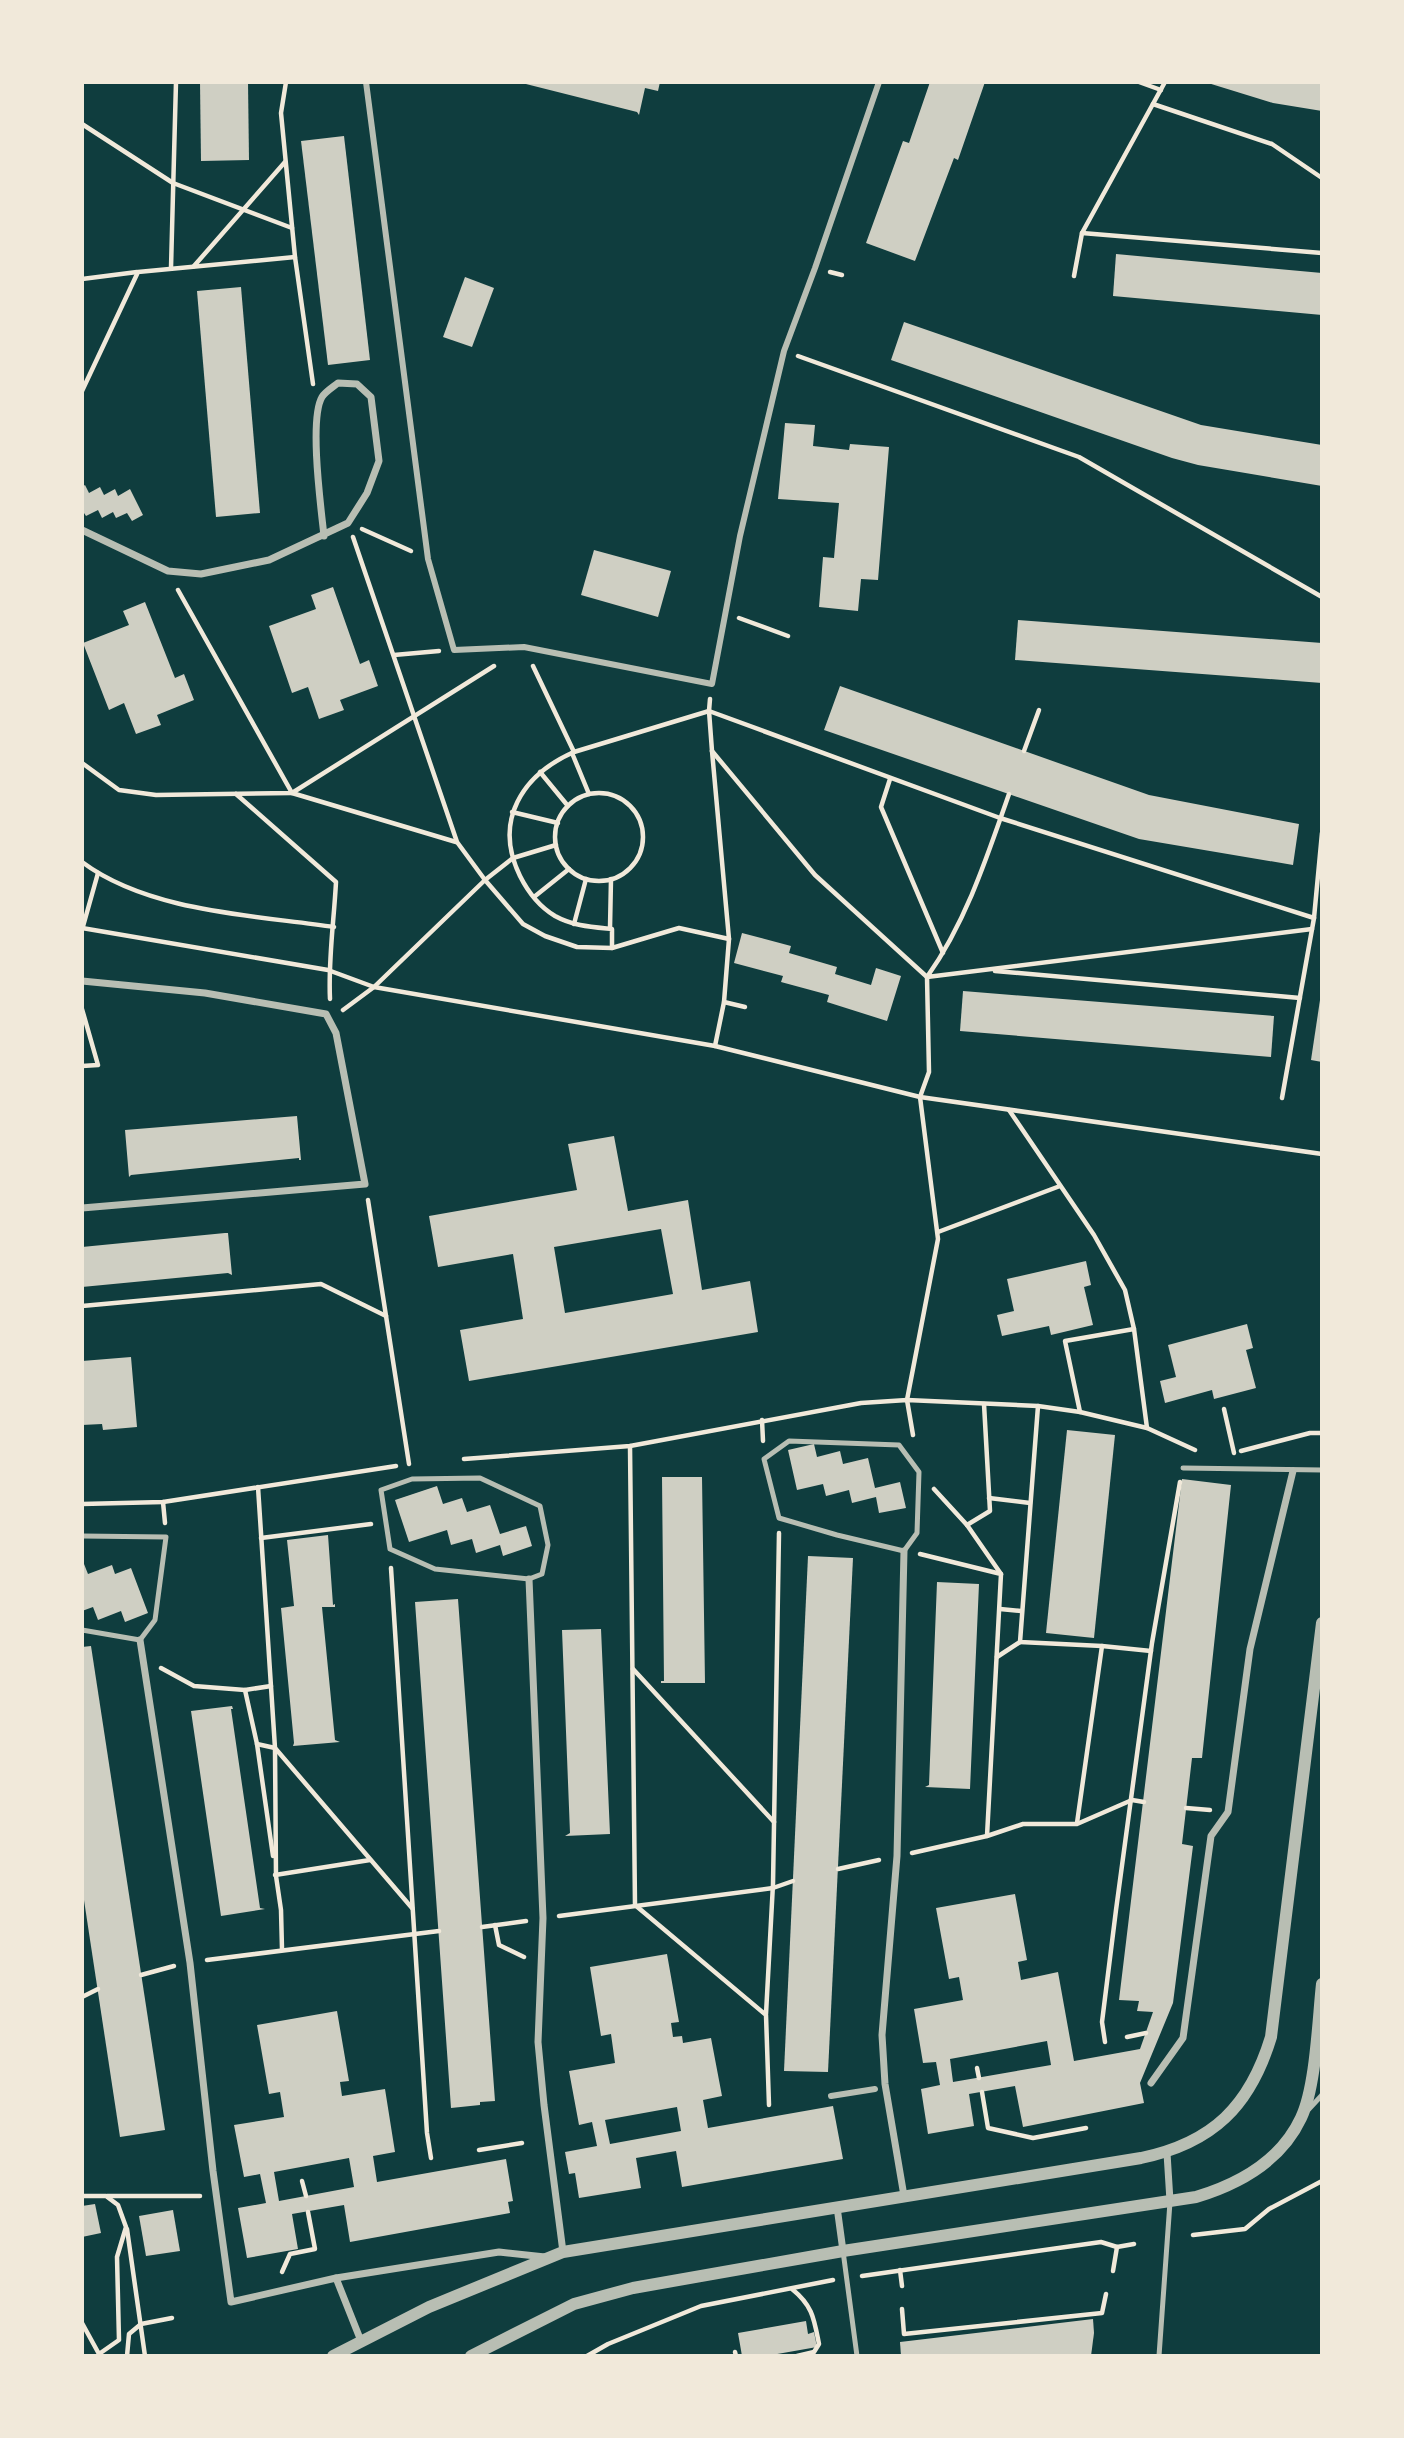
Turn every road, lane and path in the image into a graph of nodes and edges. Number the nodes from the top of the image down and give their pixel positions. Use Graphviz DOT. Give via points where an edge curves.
graph roads {
  1 [pos="176,82"];
  2 [pos="286,82"];
  3 [pos="366,82"];
  4 [pos="879,82"];
  5 [pos="1139,82"];
  6 [pos="1165,82"];
  7 [pos="1161,90"];
  8 [pos="1153,104"];
  9 [pos="82,124"];
  10 [pos="286,161"];
  11 [pos="1322,178"];
  12 [pos="173,183"];
  13 [pos="244,209"];
  14 [pos="292,228"];
  15 [pos="1082,233"];
  16 [pos="1322,253"];
  17 [pos="295,257"];
  18 [pos="193,267"];
  19 [pos="171,268"];
  20 [pos="138,272"];
  21 [pos="1074,276"];
  22 [pos="82,279"];
  23 [pos="784,351"];
  24 [pos="82,391"];
  25 [pos="317,413"];
  26 [pos="348,523"];
  27 [pos="82,530"];
  28 [pos="324,536"];
  29 [pos="428,559"];
  30 [pos="168,571"];
  31 [pos="1322,597"];
  32 [pos="726,613"];
  33 [pos="788,636"];
  34 [pos="524,647"];
  35 [pos="454,650"];
  36 [pos="394,655"];
  37 [pos="712,684"];
  38 [pos="1039,710"];
  39 [pos="709,711"];
  40 [pos="414,717"];
  41 [pos="712,751"];
  42 [pos="1024,751"];
  43 [pos="573,752"];
  44 [pos="82,763"];
  45 [pos="540,772"];
  46 [pos="890,779"];
  47 [pos="235,793"];
  48 [pos="292,793"];
  49 [pos="589,794"];
  50 [pos="1009,794"];
  51 [pos="569,806"];
  52 [pos="512,812"];
  53 [pos="1000,818"];
  54 [pos="558,823"];
  55 [pos="1322,833"];
  56 [pos="457,842"];
  57 [pos="556,845"];
  58 [pos="513,858"];
  59 [pos="82,862"];
  60 [pos="569,869"];
  61 [pos="98,873"];
  62 [pos="586,879"];
  63 [pos="611,879"];
  64 [pos="485,880"];
  65 [pos="534,897"];
  66 [pos="1314,918"];
  67 [pos="574,924"];
  68 [pos="334,927"];
  69 [pos="610,928"];
  70 [pos="82,929"];
  71 [pos="1312,929"];
  72 [pos="729,939"];
  73 [pos="612,948"];
  74 [pos="943,954"];
  75 [pos="328,970"];
  76 [pos="984,970"];
  77 [pos="927,977"];
  78 [pos="82,981"];
  79 [pos="373,987"];
  80 [pos="1300,998"];
  81 [pos="724,1002"];
  82 [pos="745,1007"];
  83 [pos="82,1009"];
  84 [pos="715,1046"];
  85 [pos="82,1066"];
  86 [pos="920,1097"];
  87 [pos="1282,1098"];
  88 [pos="1008,1110"];
  89 [pos="1322,1154"];
  90 [pos="365,1184"];
  91 [pos="1060,1186"];
  92 [pos="82,1208"];
  93 [pos="938,1232"];
  94 [pos="82,1306"];
  95 [pos="386,1316"];
  96 [pos="1134,1329"];
  97 [pos="908,1400"];
  98 [pos="984,1404"];
  99 [pos="1038,1406"];
  100 [pos="1224,1409"];
  101 [pos="1080,1412"];
  102 [pos="1147,1427"];
  103 [pos="1322,1433"];
  104 [pos="913,1436"];
  105 [pos="630,1446"];
  106 [pos="1196,1450"];
  107 [pos="1234,1453"];
  108 [pos="1221,1454"];
  109 [pos="450,1460"];
  110 [pos="423,1463"];
  111 [pos="409,1464"];
  112 [pos="1183,1468"];
  113 [pos="1322,1470"];
  114 [pos="1293,1471"];
  115 [pos="919,1472"];
  116 [pos="1181,1476"];
  117 [pos="412,1479"];
  118 [pos="258,1487"];
  119 [pos="989,1498"];
  120 [pos="1030,1503"];
  121 [pos="82,1504"];
  122 [pos="779,1518"];
  123 [pos="386,1522"];
  124 [pos="967,1525"];
  125 [pos="82,1536"];
  126 [pos="261,1538"];
  127 [pos="390,1549"];
  128 [pos="904,1550"];
  129 [pos="1001,1574"];
  130 [pos="529,1579"];
  131 [pos="1000,1609"];
  132 [pos="1021,1611"];
  133 [pos="1322,1623"];
  134 [pos="82,1630"];
  135 [pos="140,1640"];
  136 [pos="1020,1642"];
  137 [pos="1102,1646"];
  138 [pos="1151,1651"];
  139 [pos="996,1657"];
  140 [pos="143,1658"];
  141 [pos="632,1668"];
  142 [pos="271,1686"];
  143 [pos="245,1690"];
  144 [pos="257,1744"];
  145 [pos="275,1748"];
  146 [pos="1132,1800"];
  147 [pos="1144,1802"];
  148 [pos="774,1823"];
  149 [pos="1077,1824"];
  150 [pos="987,1836"];
  151 [pos="897,1856"];
  152 [pos="370,1860"];
  153 [pos="838,1869"];
  154 [pos="276,1876"];
  155 [pos="793,1881"];
  156 [pos="773,1888"];
  157 [pos="635,1905"];
  158 [pos="413,1909"];
  159 [pos="543,1918"];
  160 [pos="495,1925"];
  161 [pos="482,1927"];
  162 [pos="439,1931"];
  163 [pos="414,1934"];
  164 [pos="282,1949"];
  165 [pos="190,1962"];
  166 [pos="541,1964"];
  167 [pos="141,1975"];
  168 [pos="1322,1984"];
  169 [pos="98,1989"];
  170 [pos="82,1997"];
  171 [pos="766,2015"];
  172 [pos="1146,2033"];
  173 [pos="1127,2037"];
  174 [pos="1319,2039"];
  175 [pos="1105,2042"];
  176 [pos="977,2068"];
  177 [pos="979,2078"];
  178 [pos="1151,2083"];
  179 [pos="875,2089"];
  180 [pos="982,2092"];
  181 [pos="1322,2095"];
  182 [pos="831,2096"];
  183 [pos="769,2105"];
  184 [pos="1302,2117"];
  185 [pos="1086,2128"];
  186 [pos="522,2143"];
  187 [pos="479,2150"];
  188 [pos="1167,2153"];
  189 [pos="431,2158"];
  190 [pos="302,2181"];
  191 [pos="1322,2181"];
  192 [pos="82,2196"];
  193 [pos="106,2196"];
  194 [pos="216,2196"];
  195 [pos="306,2196"];
  196 [pos="904,2196"];
  197 [pos="1170,2201"];
  198 [pos="837,2207"];
  199 [pos="308,2212"];
  200 [pos="126,2227"];
  201 [pos="1193,2235"];
  202 [pos="1134,2244"];
  203 [pos="1117,2247"];
  204 [pos="843,2251"];
  205 [pos="564,2252"];
  206 [pos="549,2257"];
  207 [pos="900,2270"];
  208 [pos="1113,2271"];
  209 [pos="282,2272"];
  210 [pos="336,2278"];
  211 [pos="847,2278"];
  212 [pos="902,2286"];
  213 [pos="792,2288"];
  214 [pos="1106,2294"];
  215 [pos="902,2309"];
  216 [pos="172,2318"];
  217 [pos="82,2323"];
  218 [pos="141,2324"];
  219 [pos="361,2341"];
  220 [pos="127,2356"];
  221 [pos="145,2356"];
  222 [pos="333,2356"];
  223 [pos="471,2356"];
  224 [pos="587,2356"];
  225 [pos="797,2356"];
  226 [pos="857,2356"];
  227 [pos="1159,2356"];
  1 -- 12 [label="path"];
  2 -- 10 [label="path" via="281,113"];
  3 -- 29 [label="street"];
  4 -- 23 [label="street"];
  5 -- 7 [label="path"];
  6 -- 7 [label="path"];
  7 -- 8 [label="path"];
  8 -- 11 [label="path" via="1272,144"];
  8 -- 15 [label="path"];
  9 -- 12 [label="path"];
  10 -- 13 [label="path"];
  10 -- 14 [label="path"];
  12 -- 13 [label="path"];
  12 -- 19 [label="path"];
  13 -- 14 [label="path"];
  13 -- 18 [label="path"];
  14 -- 17 [label="path"];
  15 -- 16 [label="path"];
  15 -- 21 [label="path"];
  17 -- 18 [label="path"];
  17 -- 25 [label="path"];
  18 -- 19 [label="path"];
  19 -- 20 [label="path"];
  20 -- 22 [label="path"];
  20 -- 24 [label="path"];
  23 -- 31 [label="path" via="1079,457"];
  23 -- 32 [label="street"];
  25 -- 26 [label="street" via="322,396 338,383 357,384 371,397 379,461"];
  25 -- 28 [label="street"];
  26 -- 28 [label="street"];
  26 -- 29 [label="path"];
  26 -- 36 [label="path"];
  27 -- 30 [label="street"];
  28 -- 30 [label="street" via="269,560 201,574"];
  29 -- 35 [label="street"];
  30 -- 48 [label="path"];
  32 -- 33 [label="path"];
  32 -- 37 [label="street"];
  34 -- 35 [label="street"];
  34 -- 37 [label="street"];
  34 -- 40 [label="path"];
  34 -- 43 [label="path"];
  35 -- 36 [label="path"];
  36 -- 40 [label="path"];
  37 -- 39 [label="path"];
  38 -- 42 [label="path"];
  39 -- 41 [label="path"];
  39 -- 43 [label="path"];
  39 -- 46 [label="path"];
  40 -- 48 [label="path"];
  40 -- 56 [label="path"];
  41 -- 72 [label="path"];
  41 -- 77 [label="path" via="815,875"];
  43 -- 45 [label="path"];
  43 -- 49 [label="path"];
  44 -- 47 [label="path" via="119,790 156,796"];
  45 -- 51 [label="path"];
  45 -- 52 [label="path"];
  46 -- 53 [label="path"];
  46 -- 74 [label="path" via="881,807"];
  47 -- 48 [label="path"];
  47 -- 68 [label="path" via="336,882"];
  48 -- 56 [label="path"];
  49 -- 51 [label="path"];
  49 -- 63 [label="path" via="617,797 641,824 639,854 622,874"];
  50 -- 53 [label="path"];
  51 -- 54 [label="path"];
  52 -- 54 [label="path"];
  52 -- 58 [label="path"];
  53 -- 66 [label="path"];
  53 -- 74 [label="path" via="978,882"];
  54 -- 57 [label="path"];
  55 -- 66 [label="path"];
  56 -- 64 [label="path"];
  57 -- 58 [label="path"];
  57 -- 60 [label="path"];
  58 -- 64 [label="path"];
  58 -- 65 [label="path"];
  59 -- 61 [label="path"];
  60 -- 62 [label="path"];
  60 -- 65 [label="path"];
  61 -- 68 [label="path" via="166,903"];
  61 -- 70 [label="path"];
  62 -- 63 [label="path"];
  62 -- 67 [label="path"];
  63 -- 69 [label="path"];
  64 -- 73 [label="path" via="523,924 545,936 578,947"];
  64 -- 79 [label="path"];
  65 -- 67 [label="path" via="554,915"];
  66 -- 71 [label="path"];
  67 -- 69 [label="path"];
  68 -- 75 [label="path"];
  69 -- 73 [label="path"];
  70 -- 75 [label="path"];
  71 -- 76 [label="path"];
  71 -- 80 [label="path"];
  72 -- 73 [label="path" via="679,928"];
  72 -- 81 [label="path"];
  74 -- 77 [label="path"];
  75 -- 79 [label="path"];
  75 -- 79 [label="path" via="330,1003 344,1010"];
  76 -- 77 [label="path"];
  76 -- 80 [label="path"];
  77 -- 86 [label="path" via="929,1072"];
  78 -- 90 [label="street" via="205,993 326,1014 336,1033"];
  79 -- 84 [label="path"];
  80 -- 87 [label="path"];
  81 -- 82 [label="path"];
  81 -- 84 [label="path"];
  83 -- 85 [label="path" via="99,1065"];
  84 -- 86 [label="path"];
  86 -- 88 [label="path"];
  86 -- 93 [label="path"];
  88 -- 89 [label="path"];
  88 -- 91 [label="path"];
  90 -- 92 [label="street"];
  90 -- 95 [label="path"];
  91 -- 93 [label="path"];
  91 -- 96 [label="path" via="1125,1290"];
  93 -- 97 [label="path"];
  94 -- 95 [label="path" via="321,1284"];
  95 -- 111 [label="path"];
  96 -- 101 [label="path" via="1065,1341"];
  96 -- 102 [label="path"];
  97 -- 98 [label="path"];
  97 -- 104 [label="path"];
  97 -- 105 [label="path" via="861,1403"];
  98 -- 99 [label="path"];
  98 -- 119 [label="path"];
  99 -- 101 [label="path"];
  99 -- 120 [label="path"];
  100 -- 107 [label="path"];
  101 -- 102 [label="path"];
  102 -- 106 [label="path"];
  103 -- 107 [label="path"];
  105 -- 109 [label="path"];
  105 -- 141 [label="path"];
  107 -- 108 [label="path"];
  110 -- 111 [label="path"];
  111 -- 117 [label="path"];
  111 -- 118 [label="path"];
  112 -- 114 [label="lane"];
  113 -- 114 [label="lane"];
  114 -- 178 [label="street" via="1250,1648 1228,1812 1211,1836 1183,2038"];
  115 -- 122 [label="lane" via="899,1445 789,1441 764,1459"];
  115 -- 124 [label="path"];
  115 -- 128 [label="lane" via="917,1533"];
  116 -- 138 [label="path"];
  117 -- 123 [label="lane" via="381,1490"];
  117 -- 130 [label="lane" via="480,1478 540,1506 548,1545 542,1574"];
  118 -- 121 [label="path" via="163,1503"];
  118 -- 126 [label="path"];
  119 -- 120 [label="path"];
  119 -- 124 [label="path" via="989,1511"];
  120 -- 132 [label="path"];
  122 -- 128 [label="lane"];
  122 -- 148 [label="path"];
  123 -- 126 [label="path"];
  123 -- 127 [label="lane"];
  124 -- 129 [label="path"];
  125 -- 135 [label="lane" via="166,1537 155,1620"];
  126 -- 142 [label="path"];
  127 -- 130 [label="lane" via="435,1569"];
  127 -- 158 [label="path"];
  128 -- 129 [label="path"];
  128 -- 151 [label="street"];
  129 -- 131 [label="path"];
  130 -- 159 [label="street"];
  131 -- 132 [label="path"];
  131 -- 139 [label="path"];
  132 -- 136 [label="path"];
  133 -- 188 [label="street" via="1271,2037 1253,2084 1238,2107 1217,2126"];
  134 -- 135 [label="lane"];
  135 -- 140 [label="street"];
  136 -- 137 [label="path"];
  136 -- 139 [label="path"];
  137 -- 138 [label="path"];
  137 -- 149 [label="path"];
  138 -- 146 [label="path"];
  139 -- 150 [label="path"];
  140 -- 143 [label="path" via="194,1686"];
  140 -- 165 [label="street"];
  141 -- 148 [label="path"];
  141 -- 157 [label="path"];
  142 -- 143 [label="path"];
  142 -- 145 [label="path"];
  143 -- 144 [label="path"];
  144 -- 145 [label="path"];
  144 -- 154 [label="path"];
  145 -- 152 [label="path"];
  145 -- 154 [label="path"];
  146 -- 147 [label="path"];
  146 -- 149 [label="path"];
  146 -- 175 [label="path" via="1102,2022"];
  148 -- 156 [label="path"];
  149 -- 150 [label="path" via="1023,1824"];
  150 -- 151 [label="path"];
  151 -- 153 [label="path"];
  151 -- 196 [label="street" via="881,2035"];
  152 -- 154 [label="path"];
  152 -- 158 [label="path"];
  154 -- 164 [label="path"];
  155 -- 156 [label="path"];
  156 -- 157 [label="path"];
  156 -- 171 [label="path"];
  157 -- 159 [label="path"];
  157 -- 171 [label="path"];
  158 -- 163 [label="path"];
  159 -- 160 [label="path"];
  159 -- 166 [label="street"];
  160 -- 161 [label="path"];
  160 -- 166 [label="path" via="499,1945"];
  162 -- 163 [label="path"];
  163 -- 164 [label="path"];
  163 -- 189 [label="path"];
  164 -- 165 [label="path"];
  165 -- 167 [label="path"];
  165 -- 194 [label="street"];
  166 -- 205 [label="street" via="538,2042"];
  168 -- 174 [label="street"];
  169 -- 170 [label="path"];
  171 -- 183 [label="path"];
  172 -- 173 [label="path"];
  174 -- 184 [label="street"];
  176 -- 177 [label="path"];
  179 -- 182 [label="street"];
  180 -- 185 [label="path" via="988,2128 1033,2138"];
  181 -- 184 [label="lane"];
  184 -- 197 [label="street" via="1275,2156 1248,2175 1222,2189"];
  186 -- 187 [label="path"];
  188 -- 196 [label="street"];
  188 -- 197 [label="street"];
  190 -- 195 [label="path"];
  191 -- 201 [label="path" via="1269,2209 1245,2229"];
  192 -- 193 [label="path"];
  193 -- 194 [label="path"];
  193 -- 200 [label="path" via="118,2205"];
  194 -- 210 [label="street" via="231,2302"];
  196 -- 198 [label="street"];
  197 -- 204 [label="street"];
  197 -- 227 [label="lane"];
  198 -- 204 [label="street"];
  198 -- 205 [label="street"];
  199 -- 209 [label="path" via="316,2249 290,2254"];
  200 -- 217 [label="path" via="117,2257 119,2340 99,2354"];
  200 -- 218 [label="path"];
  202 -- 203 [label="path"];
  203 -- 207 [label="path" via="1101,2242"];
  203 -- 208 [label="path"];
  204 -- 211 [label="lane"];
  204 -- 223 [label="street" via="633,2288 574,2304"];
  205 -- 206 [label="street"];
  206 -- 210 [label="street" via="499,2252"];
  206 -- 219 [label="street"];
  207 -- 211 [label="path"];
  207 -- 212 [label="path"];
  210 -- 219 [label="street"];
  211 -- 213 [label="path"];
  211 -- 226 [label="lane"];
  213 -- 224 [label="path" via="701,2306"];
  213 -- 225 [label="path" via="812,2310 819,2344 814,2352"];
  214 -- 215 [label="path" via="1102,2312 904,2334"];
  216 -- 218 [label="path"];
  218 -- 220 [label="path" via="129,2334"];
  218 -- 221 [label="path"];
  219 -- 222 [label="street"];
}
